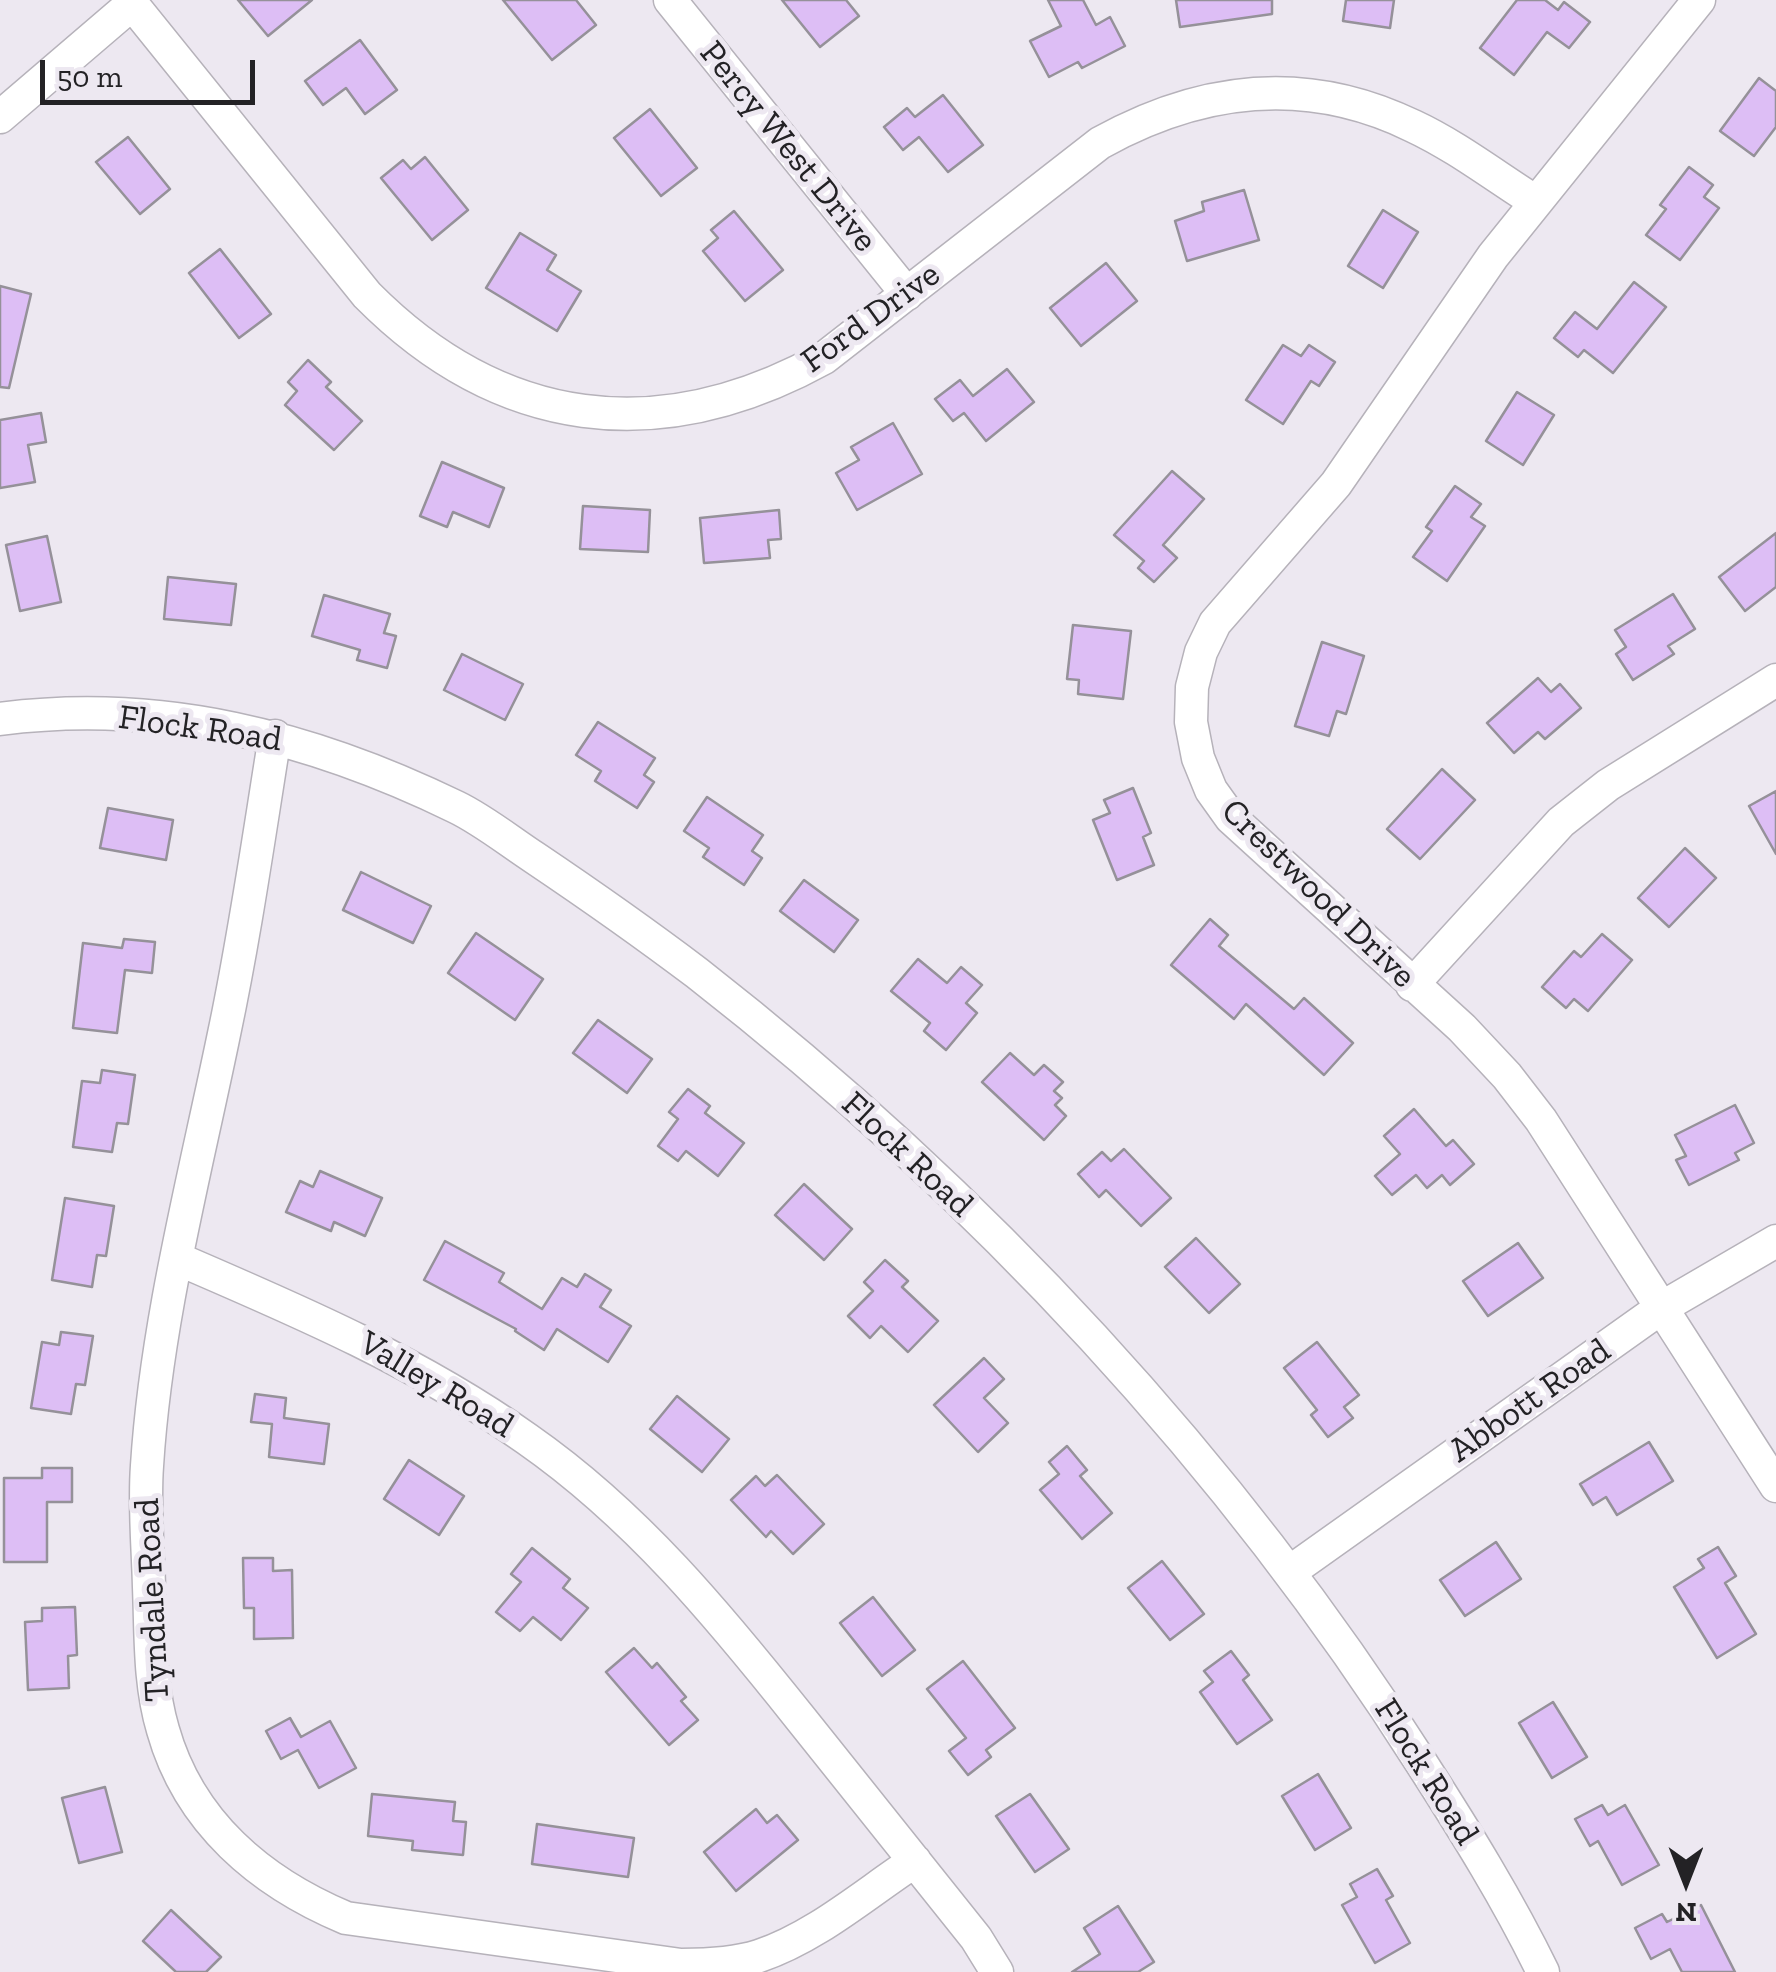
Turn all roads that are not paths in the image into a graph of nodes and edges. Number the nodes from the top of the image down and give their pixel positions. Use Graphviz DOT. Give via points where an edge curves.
graph roads {
  1 [pos="670,0"];
  2 [pos="1700,0"];
  3 [pos="130,2"];
  4 [pos="0,117"];
  5 [pos="1536,202"];
  6 [pos="907,294"];
  7 [pos="1776,680"];
  8 [pos="0,720"];
  9 [pos="275,736"];
  10 [pos="1412,985"];
  11 [pos="1776,1241"];
  12 [pos="178,1258"];
  13 [pos="1662,1308"];
  14 [pos="1776,1486"];
  15 [pos="1290,1571"];
  16 [pos="915,1861"];
  17 [pos="998,1972"];
  18 [pos="1543,1972"];
  1 -- 6 [label="street, Percy West Drive"];
  2 -- 5 [label="street, Crestwood Drive"];
  3 -- 4 [label="street"];
  3 -- 6 [label="street, Ford Drive" via="377,305 436,355 526,398 630,414 734,399 824,358"];
  5 -- 6 [label="street, Ford Drive" via="1415,126 1369,108 1277,92 1222,96 1173,108 1100,143"];
  5 -- 10 [label="street, Crestwood Drive" via="1336,484 1215,624 1192,687 1198,758 1231,818"];
  7 -- 10 [label="street" via="1608,784 1561,822"];
  8 -- 9 [label="street, Flock Road" via="144,716"];
  9 -- 12 [label="street" via="237,971"];
  9 -- 15 [label="street, Flock Road" via="386,774 462,810 632,923 737,1005 957,1198 1196,1456"];
  10 -- 13 [label="street, Crestwood Drive" via="1484,1052 1541,1120"];
  11 -- 13 [label="street, Abbott Road"];
  12 -- 16 [label="street, Valley Road" via="399,1358 531,1441 607,1503 717,1613"];
  12 -- 16 [label="street, Tyndale Road" via="146,1469 154,1689 182,1778 230,1846 267,1878 346,1918 681,1965 758,1956 796,1940"];
  13 -- 14 [label="street, Crestwood Drive"];
  13 -- 15 [label="street, Abbott Road"];
  15 -- 18 [label="street, Flock Road" via="1454,1814"];
  16 -- 17 [label="street, Valley Road"];
}
